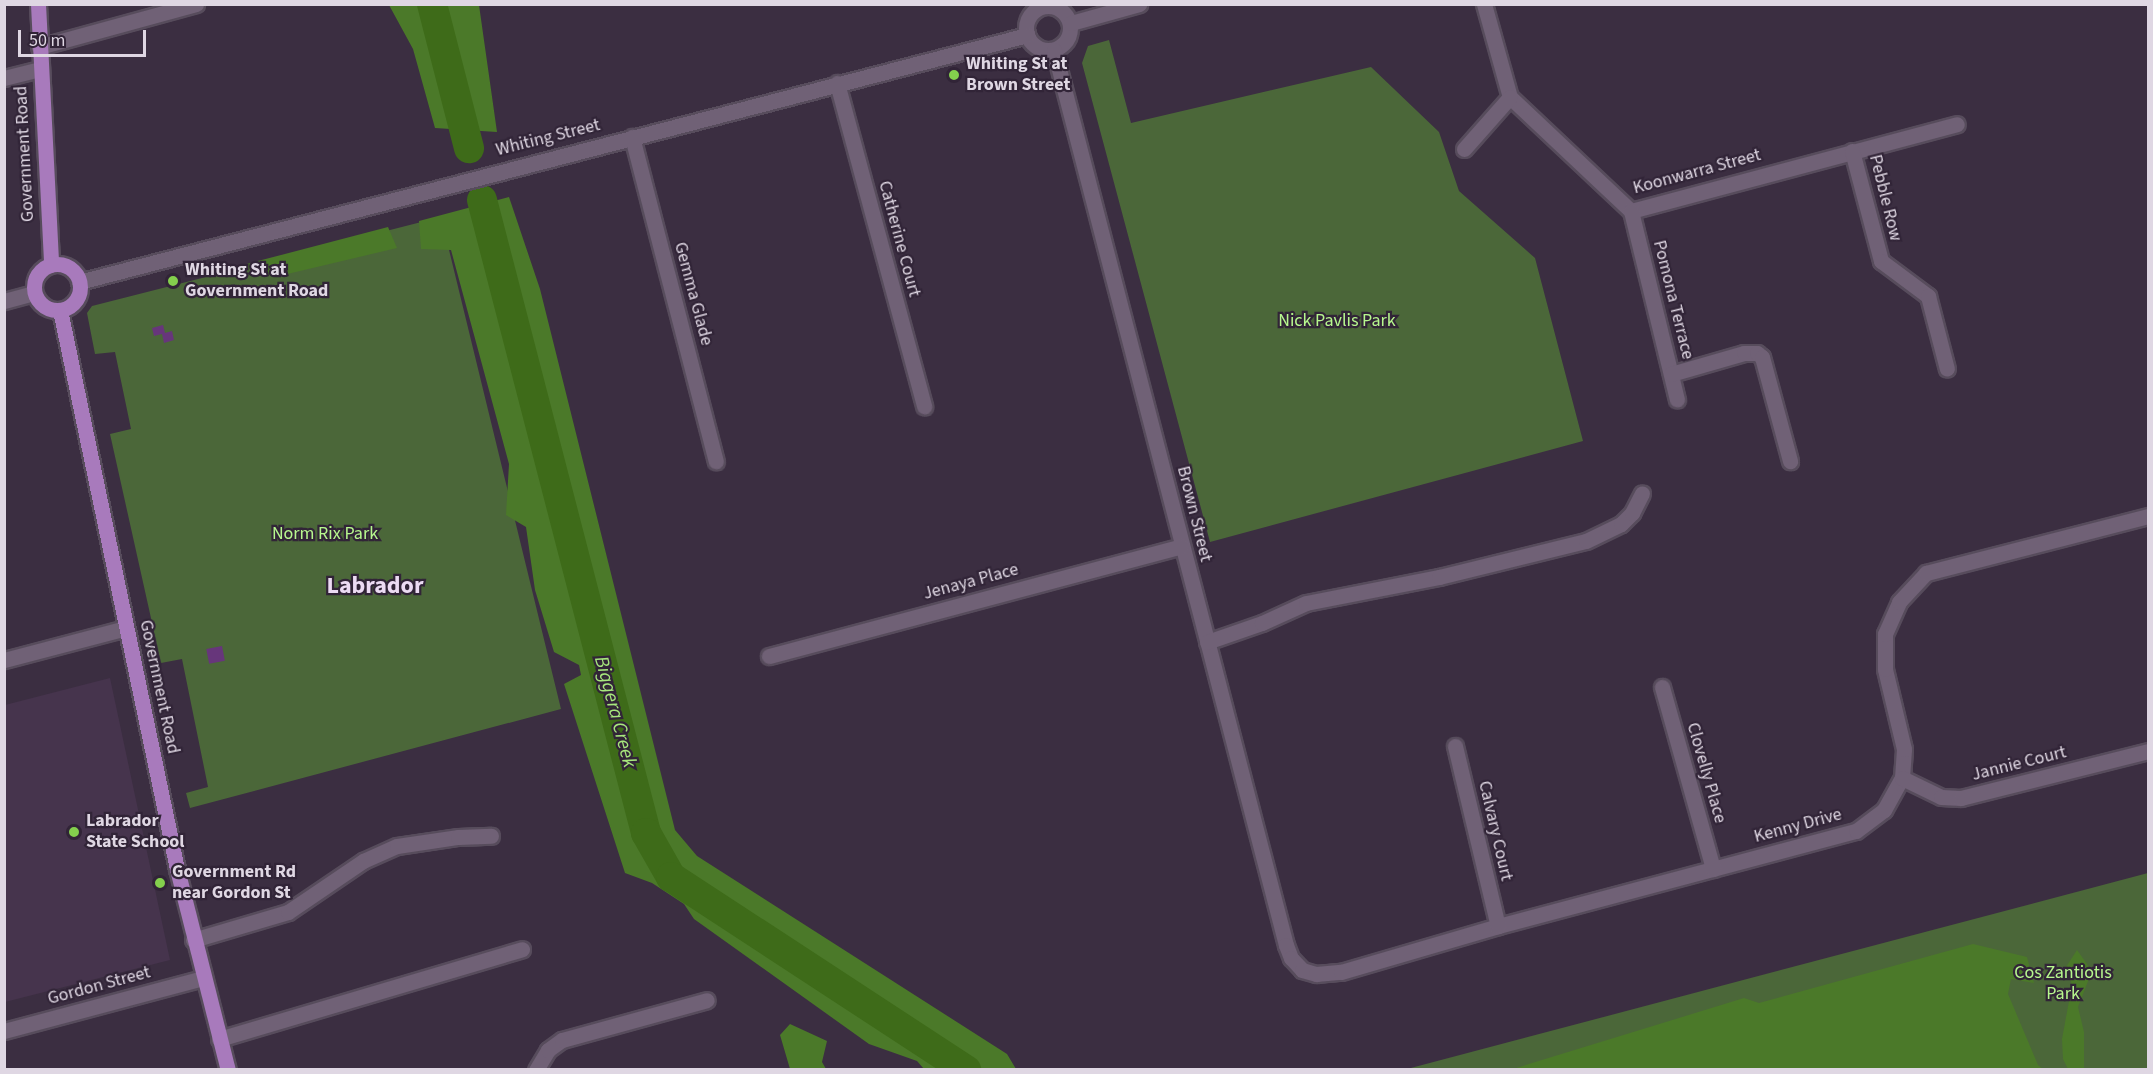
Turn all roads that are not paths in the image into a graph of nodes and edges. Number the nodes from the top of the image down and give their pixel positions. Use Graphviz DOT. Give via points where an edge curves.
graph roads {
  1 [pos="38,4"];
  2 [pos="196,4"];
  3 [pos="1139,4"];
  4 [pos="1484,4"];
  5 [pos="1042,6"];
  6 [pos="1071,23"];
  7 [pos="1027,35"];
  8 [pos="39,47"];
  9 [pos="1054,50"];
  10 [pos="39,69"];
  11 [pos="4,78"];
  12 [pos="837,83"];
  13 [pos="1510,97"];
  14 [pos="1957,124"];
  15 [pos="632,137"];
  16 [pos="1464,149"];
  17 [pos="1852,151"];
  18 [pos="1631,211"];
  19 [pos="51,265"];
  20 [pos="79,282"];
  21 [pos="34,293"];
  22 [pos="4,301"];
  23 [pos="60,310"];
  24 [pos="1947,369"];
  25 [pos="1671,374"];
  26 [pos="1677,399"];
  27 [pos="924,406"];
  28 [pos="1790,460"];
  29 [pos="716,461"];
  30 [pos="1642,493"];
  31 [pos="2148,516"];
  32 [pos="1182,546"];
  33 [pos="126,628"];
  34 [pos="1207,642"];
  35 [pos="770,656"];
  36 [pos="4,660"];
  37 [pos="1662,687"];
  38 [pos="1455,746"];
  39 [pos="2148,751"];
  40 [pos="1902,778"];
  41 [pos="491,836"];
  42 [pos="1713,869"];
  43 [pos="1498,926"];
  44 [pos="193,940"];
  45 [pos="522,949"];
  46 [pos="1316,974"];
  47 [pos="203,978"];
  48 [pos="707,1000"];
  49 [pos="4,1031"];
  50 [pos="219,1038"];
  51 [pos="228,1070"];
  52 [pos="536,1070"];
  1 -- 8 [label="main road, Government Road"];
  2 -- 8 [label="street"];
  3 -- 6 [label="street"];
  4 -- 13 [label="street"];
  5 -- 6 [label="street" via="1060,9"];
  5 -- 7 [label="street" via="1027,21"];
  6 -- 9 [label="street" via="1066,43"];
  7 -- 9 [label="street" via="1037,48"];
  7 -- 12 [label="street, Whiting Street"];
  8 -- 10 [label="main road, Government Road"];
  9 -- 32 [label="street, Brown Street"];
  10 -- 11 [label="street"];
  10 -- 19 [label="main road, Government Road"];
  12 -- 15 [label="street, Whiting Street"];
  12 -- 27 [label="street, Catherine Court"];
  13 -- 16 [label="street"];
  13 -- 18 [label="street, Koonwarra Street"];
  14 -- 17 [label="street, Koonwarra Street"];
  15 -- 20 [label="street, Whiting Street"];
  15 -- 29 [label="street, Gemma Glade"];
  17 -- 18 [label="street, Koonwarra Street"];
  17 -- 24 [label="street, Pebble Row" via="1879,256 1883,265 1929,296"];
  18 -- 25 [label="street, Pomona Terrace"];
  19 -- 20 [label="main road" via="65,266"];
  19 -- 21 [label="main road" via="37,276"];
  20 -- 23 [label="main road" via="73,303"];
  21 -- 22 [label="street"];
  21 -- 23 [label="main road" via="44,306"];
  23 -- 33 [label="main road, Government Road"];
  25 -- 26 [label="street, Pomona Terrace"];
  25 -- 28 [label="street" via="1744,353 1757,353 1762,357"];
  30 -- 34 [label="street" via="1621,524 1586,541 1439,578 1306,603"];
  31 -- 40 [label="street, Kenny Drive" via="1926,573 1899,602 1885,634 1884,669 1904,749"];
  32 -- 34 [label="street, Brown Street"];
  32 -- 35 [label="street, Jenaya Place"];
  33 -- 36 [label="street"];
  33 -- 44 [label="main road, Government Road"];
  34 -- 46 [label="street, Brown Street" via="1291,958 1302,970"];
  37 -- 42 [label="street, Clovelly Place"];
  38 -- 43 [label="street, Calvary Court"];
  39 -- 40 [label="street, Jannie Court" via="1961,798 1941,797"];
  40 -- 42 [label="street, Kenny Drive" via="1884,810 1856,831"];
  41 -- 44 [label="street" via="397,846 363,861 288,912"];
  42 -- 43 [label="street, Kenny Drive"];
  43 -- 46 [label="street, Kenny Drive" via="1341,972"];
  44 -- 47 [label="main road, Government Road"];
  45 -- 50 [label="street"];
  47 -- 49 [label="street, Gordon Street"];
  47 -- 50 [label="main road, Government Road"];
  48 -- 52 [label="street" via="562,1040 548,1050"];
  50 -- 51 [label="main road, Government Road"];
}
